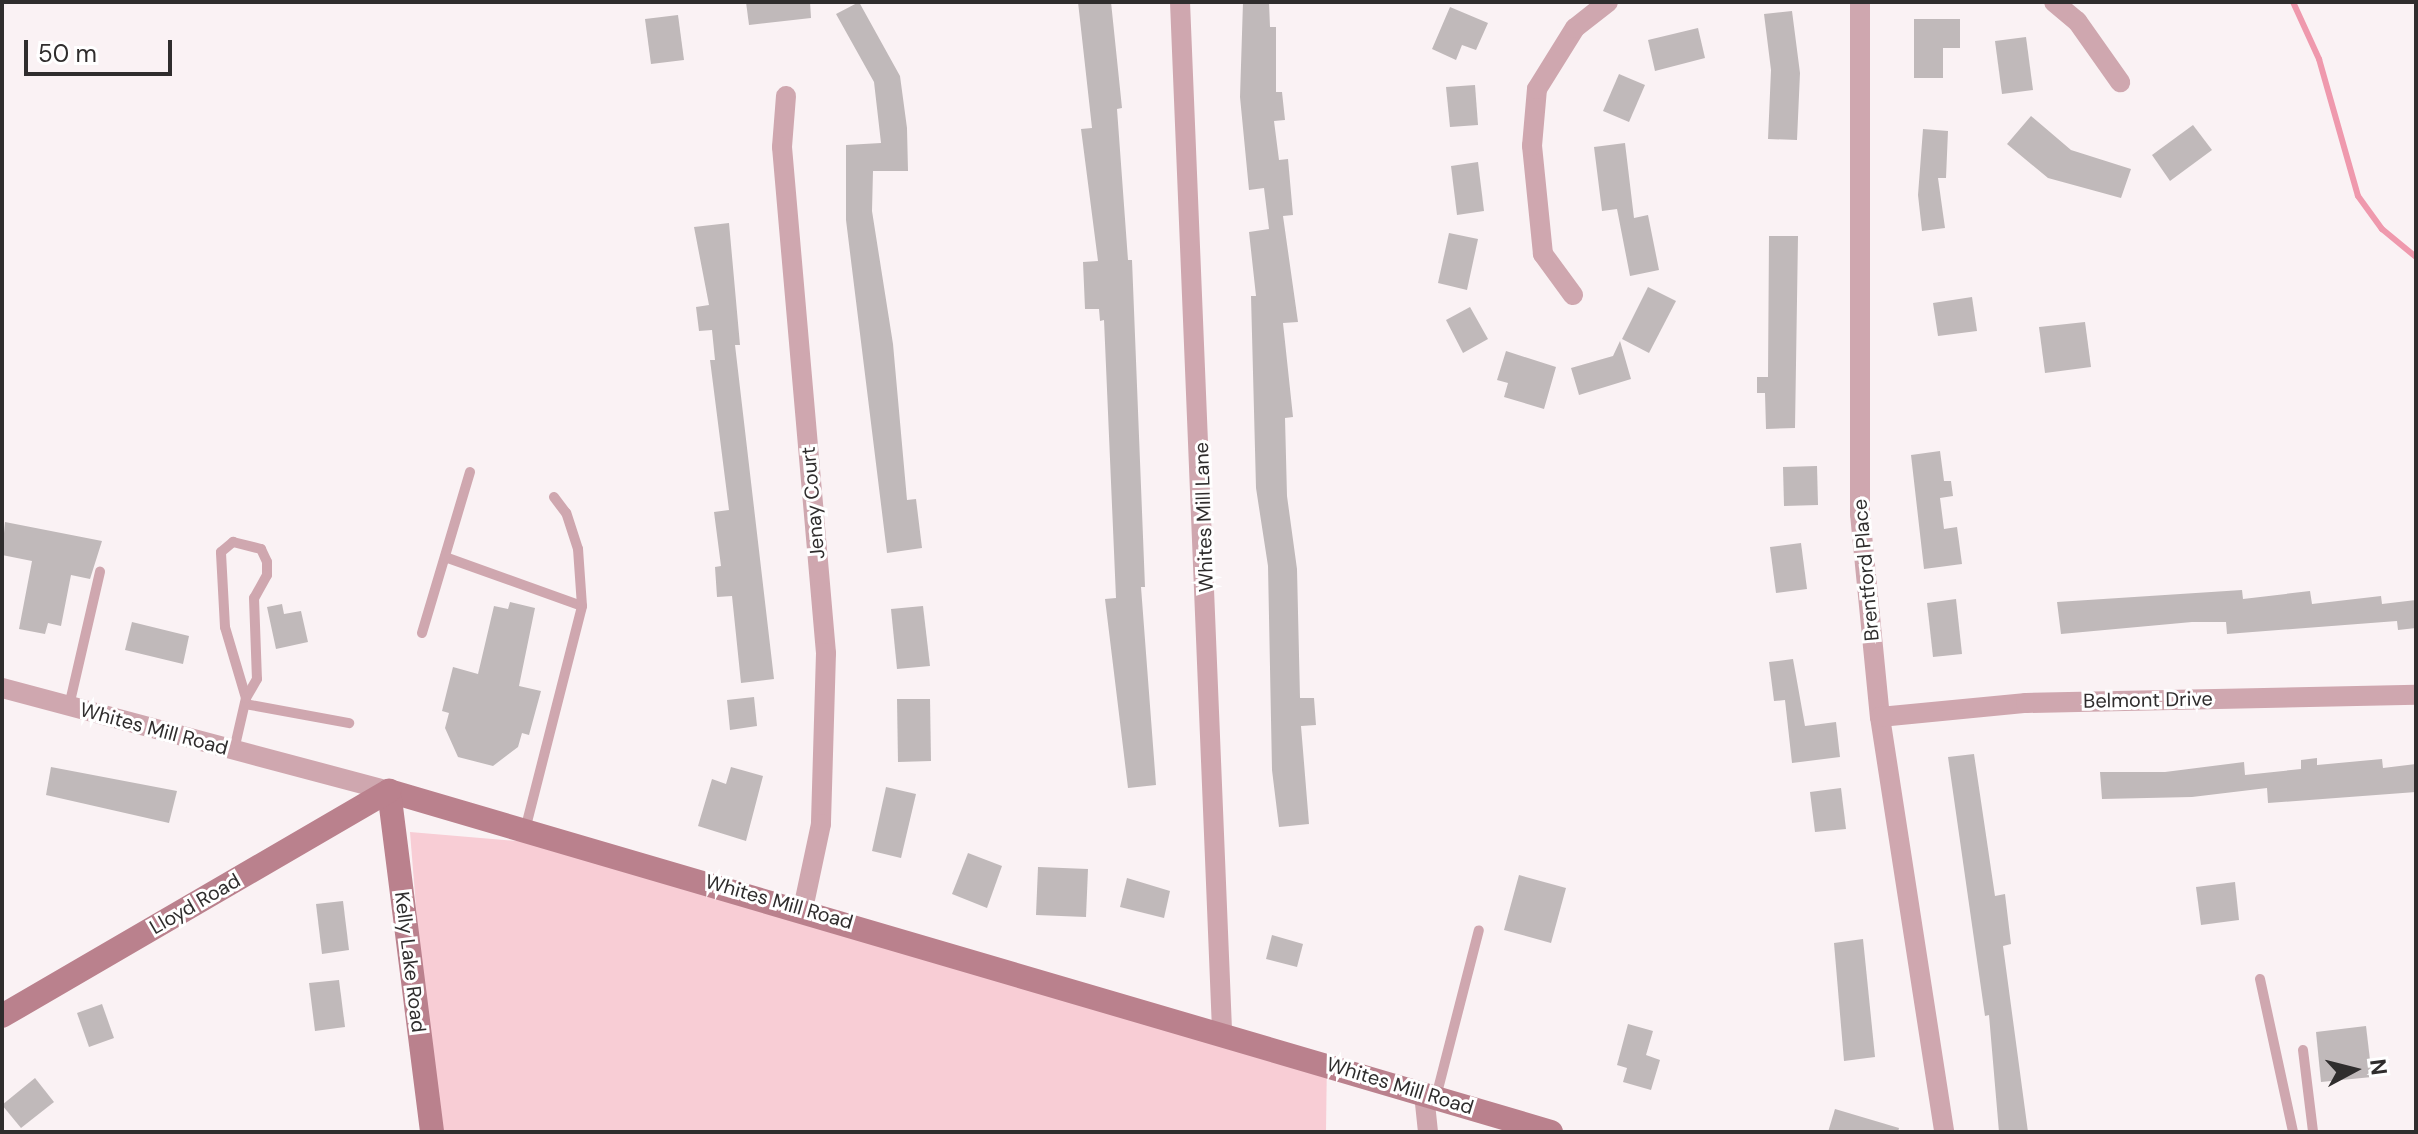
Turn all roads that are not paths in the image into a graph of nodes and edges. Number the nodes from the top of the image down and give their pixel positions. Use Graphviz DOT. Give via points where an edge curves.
graph roads {
  1 [pos="1180,2"];
  2 [pos="1608,2"];
  3 [pos="1860,2"];
  4 [pos="2054,2"];
  5 [pos="2120,82"];
  6 [pos="786,96"];
  7 [pos="1573,295"];
  8 [pos="470,472"];
  9 [pos="554,497"];
  10 [pos="445,557"];
  11 [pos="100,572"];
  12 [pos="582,606"];
  13 [pos="422,633"];
  14 [pos="2,688"];
  15 [pos="2416,695"];
  16 [pos="245,701"];
  17 [pos="69,706"];
  18 [pos="1880,717"];
  19 [pos="349,723"];
  20 [pos="234,750"];
  21 [pos="389,791"];
  22 [pos="525,830"];
  23 [pos="803,909"];
  24 [pos="1479,930"];
  25 [pos="2260,979"];
  26 [pos="2,1016"];
  27 [pos="1222,1032"];
  28 [pos="2303,1050"];
  29 [pos="1430,1095"];
  30 [pos="432,1132"];
  31 [pos="1428,1132"];
  32 [pos="1551,1132"];
  33 [pos="1944,1132"];
  34 [pos="2293,1132"];
  35 [pos="2313,1132"];
  1 -- 27 [label="street, Whites Mill Lane"];
  2 -- 7 [label="street" via="1575,28 1537,89 1532,146 1543,254"];
  3 -- 18 [label="street, Brentford Place" via="1860,514"];
  4 -- 5 [label="street" via="2077,21"];
  6 -- 23 [label="street, Jenay Court" via="782,147 826,653 821,824"];
  8 -- 10 [label="lane"];
  9 -- 12 [label="lane" via="566,513 578,549"];
  10 -- 12 [label="lane"];
  10 -- 13 [label="lane"];
  11 -- 17 [label="lane"];
  12 -- 22 [label="lane"];
  14 -- 17 [label="street, Whites Mill Road"];
  15 -- 18 [label="street, Belmont Drive" via="2026,703"];
  16 -- 16 [label="lane" via="225,627 221,552 224,545 245,542 261,549 267,575 254,598 257,679"];
  16 -- 19 [label="lane"];
  16 -- 20 [label="lane"];
  17 -- 20 [label="street, Whites Mill Road"];
  18 -- 33 [label="street, Brentford Place"];
  20 -- 21 [label="street, Whites Mill Road"];
  21 -- 22 [label="street, Whites Mill Road"];
  21 -- 26 [label="street, Lloyd Road"];
  21 -- 30 [label="street, Kelly Lake Road"];
  22 -- 23 [label="street, Whites Mill Road"];
  23 -- 27 [label="street, Whites Mill Road"];
  24 -- 29 [label="lane"];
  25 -- 34 [label="lane"];
  27 -- 29 [label="street, Whites Mill Road"];
  28 -- 35 [label="lane"];
  29 -- 31 [label="street"];
  29 -- 32 [label="street, Whites Mill Road"];
}
